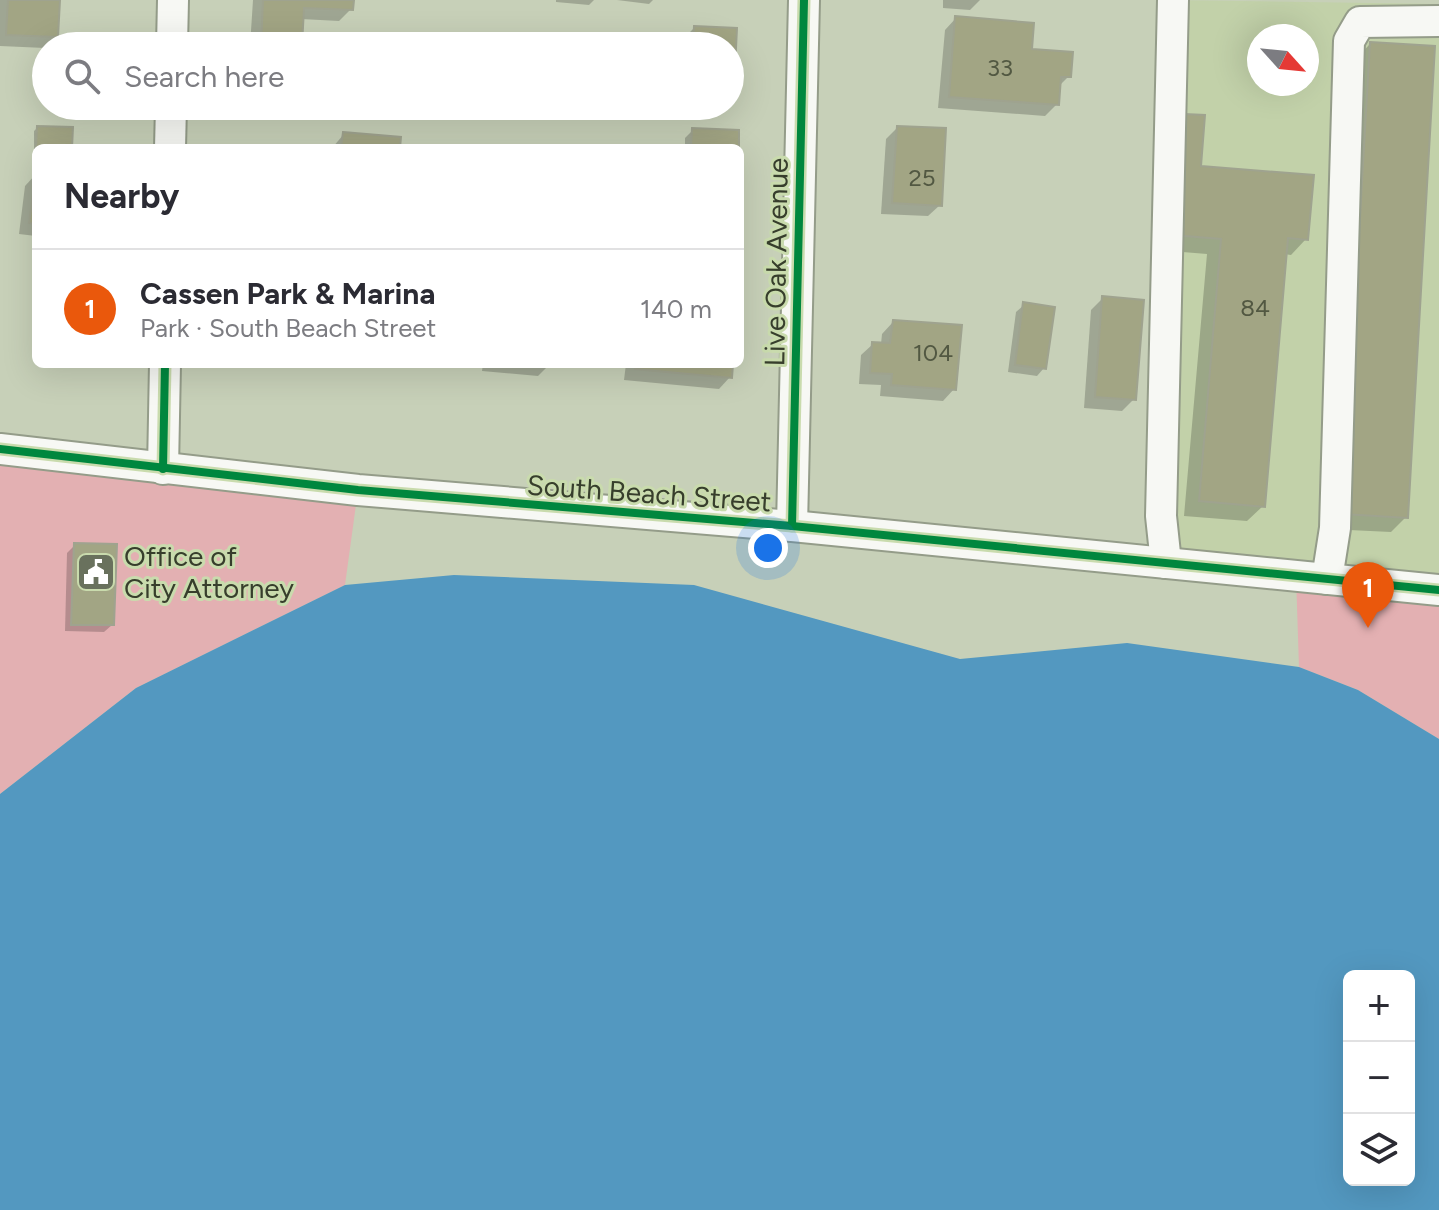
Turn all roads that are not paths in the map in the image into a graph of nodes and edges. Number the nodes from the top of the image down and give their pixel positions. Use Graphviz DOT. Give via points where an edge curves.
graph roads {
  1 [pos="173,0"];
  2 [pos="804,0"];
  3 [pos="1173,0"];
  4 [pos="1439,21"];
  5 [pos="172,32"];
  6 [pos="171,120"];
  7 [pos="170,144"];
  8 [pos="165,368"];
  9 [pos="0,449"];
  10 [pos="163,469"];
  11 [pos="792,526"];
  12 [pos="1166,563"];
  13 [pos="1327,579"];
  14 [pos="1439,590"];
  1 -- 5 [label="street"];
  2 -- 11 [label="street, Live Oak Avenue"];
  3 -- 12 [label="street" via="1161,516"];
  4 -- 13 [label="street" via="1360,22 1349,41 1335,528"];
  6 -- 7 [label="street"];
  8 -- 10 [label="street"];
  9 -- 10 [label="street, South Beach Street"];
  10 -- 11 [label="street, South Beach Street"];
  11 -- 12 [label="street, South Beach Street"];
  12 -- 13 [label="street, South Beach Street"];
  13 -- 14 [label="street, South Beach Street"];
}
